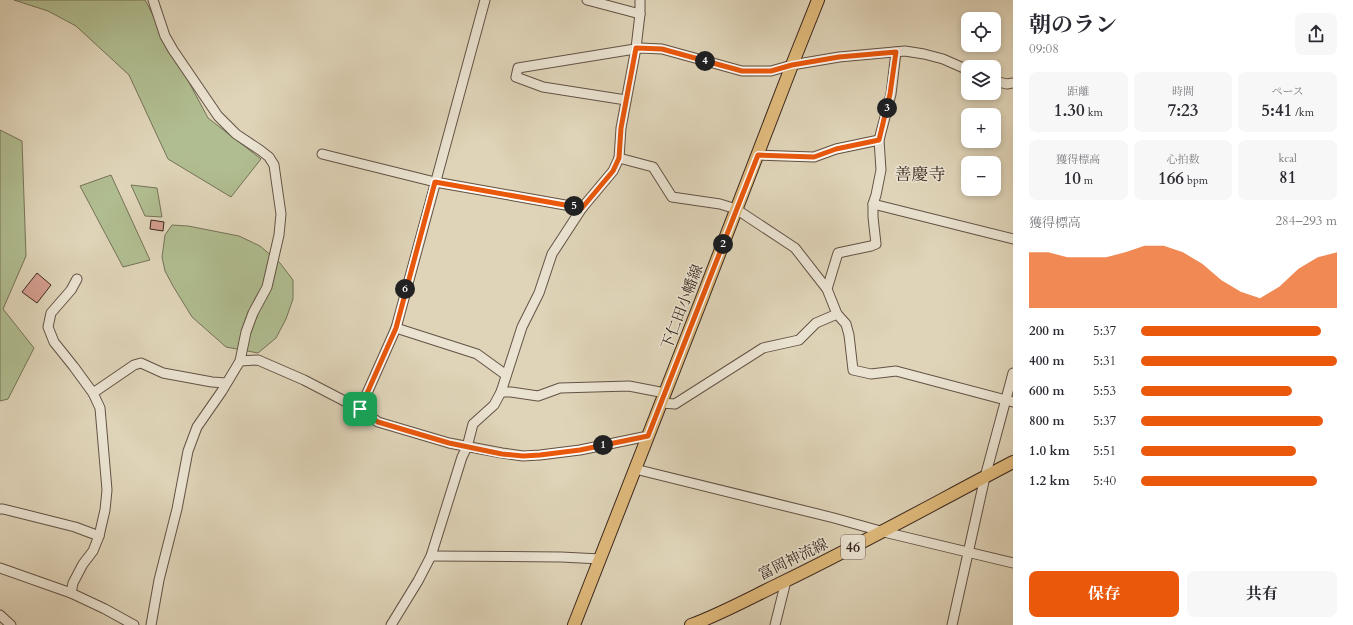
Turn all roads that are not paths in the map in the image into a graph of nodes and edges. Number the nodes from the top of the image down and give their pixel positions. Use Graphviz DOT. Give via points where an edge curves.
graph roads {
  1 [pos="153,0"];
  2 [pos="485,0"];
  3 [pos="588,0"];
  4 [pos="640,0"];
  5 [pos="818,0"];
  6 [pos="640,14"];
  7 [pos="636,48"];
  8 [pos="896,52"];
  9 [pos="792,65"];
  10 [pos="961,67"];
  11 [pos="1001,83"];
  12 [pos="1013,83"];
  13 [pos="626,100"];
  14 [pos="879,140"];
  15 [pos="322,154"];
  16 [pos="758,155"];
  17 [pos="619,158"];
  18 [pos="435,182"];
  19 [pos="873,204"];
  20 [pos="582,208"];
  21 [pos="736,209"];
  22 [pos="1013,239"];
  23 [pos="77,279"];
  24 [pos="827,289"];
  25 [pos="837,314"];
  26 [pos="396,328"];
  27 [pos="240,361"];
  28 [pos="1013,373"];
  29 [pos="506,375"];
  30 [pos="226,383"];
  31 [pos="501,392"];
  32 [pos="93,393"];
  33 [pos="663,398"];
  34 [pos="1010,401"];
  35 [pos="360,409"];
  36 [pos="648,436"];
  37 [pos="467,447"];
  38 [pos="1013,462"];
  39 [pos="635,469"];
  40 [pos="985,477"];
  41 [pos="0,509"];
  42 [pos="884,532"];
  43 [pos="99,536"];
  44 [pos="968,552"];
  45 [pos="431,556"];
  46 [pos="600,559"];
  47 [pos="1013,564"];
  48 [pos="0,568"];
  49 [pos="786,581"];
  50 [pos="72,593"];
  51 [pos="0,615"];
  52 [pos="11,625"];
  53 [pos="134,625"];
  54 [pos="151,625"];
  55 [pos="391,625"];
  56 [pos="574,625"];
  57 [pos="691,625"];
  58 [pos="775,625"];
  59 [pos="952,625"];
  1 -- 27 [label="street" via="165,36 218,116 236,134 269,157 274,165 281,214 279,235 266,287 246,332"];
  2 -- 18 [label="street"];
  3 -- 6 [label="street"];
  4 -- 6 [label="street"];
  5 -- 9 [label="main road, 下仁田小幡線"];
  6 -- 7 [label="street"];
  7 -- 9 [label="street" via="662,49 742,71 771,71"];
  7 -- 13 [label="street"];
  7 -- 13 [label="street" via="518,68 516,77 543,87"];
  8 -- 9 [label="street" via="839,57"];
  8 -- 10 [label="street" via="924,54"];
  8 -- 14 [label="street" via="890,94"];
  9 -- 16 [label="main road, 下仁田小幡線"];
  11 -- 12 [label="street"];
  13 -- 17 [label="street"];
  14 -- 16 [label="street" via="836,149 814,157"];
  14 -- 19 [label="street" via="881,170"];
  15 -- 18 [label="street"];
  16 -- 21 [label="main road, 下仁田小幡線"];
  17 -- 20 [label="street" via="613,171"];
  17 -- 21 [label="street" via="653,167 672,197"];
  18 -- 20 [label="street"];
  18 -- 26 [label="street"];
  19 -- 22 [label="street"];
  19 -- 24 [label="street" via="876,244 838,253"];
  20 -- 29 [label="street" via="552,254 539,293 522,327"];
  21 -- 24 [label="street" via="795,248"];
  21 -- 33 [label="main road, 下仁田小幡線"];
  23 -- 32 [label="street" via="51,313 48,326 54,342"];
  24 -- 25 [label="street"];
  25 -- 33 [label="street" via="816,323 799,340 763,348 674,404"];
  25 -- 34 [label="street" via="846,324 853,370 871,374 896,371"];
  26 -- 29 [label="street" via="477,354"];
  26 -- 35 [label="street"];
  27 -- 30 [label="street"];
  27 -- 35 [label="street" via="258,360"];
  28 -- 34 [label="street"];
  29 -- 31 [label="street"];
  30 -- 32 [label="street" via="163,373 141,363"];
  30 -- 54 [label="street" via="197,426 188,451"];
  31 -- 33 [label="street" via="538,396 560,388 629,386"];
  31 -- 37 [label="street" via="494,405 473,424"];
  32 -- 43 [label="street" via="100,408 107,490"];
  33 -- 36 [label="main road, 下仁田小幡線"];
  34 -- 40 [label="street"];
  35 -- 37 [label="street" via="378,422"];
  36 -- 37 [label="street" via="580,450 540,455 523,456"];
  36 -- 39 [label="main road, 下仁田小幡線"];
  37 -- 45 [label="street"];
  38 -- 40 [label="main road, 富岡神流線 / 46"];
  39 -- 42 [label="street"];
  39 -- 46 [label="main road, 下仁田小幡線"];
  40 -- 42 [label="main road, 富岡神流線 / 46"];
  40 -- 44 [label="street"];
  41 -- 43 [label="street" via="75,527"];
  42 -- 44 [label="street"];
  42 -- 49 [label="main road, 富岡神流線 / 46"];
  43 -- 50 [label="street" via="73,583"];
  44 -- 47 [label="street"];
  44 -- 59 [label="street"];
  45 -- 46 [label="street"];
  45 -- 55 [label="street"];
  46 -- 56 [label="main road, 下仁田小幡線"];
  48 -- 50 [label="street"];
  49 -- 57 [label="main road, 富岡神流線 / 46"];
  49 -- 58 [label="street"];
  50 -- 53 [label="street"];
  51 -- 52 [label="street"];
}
